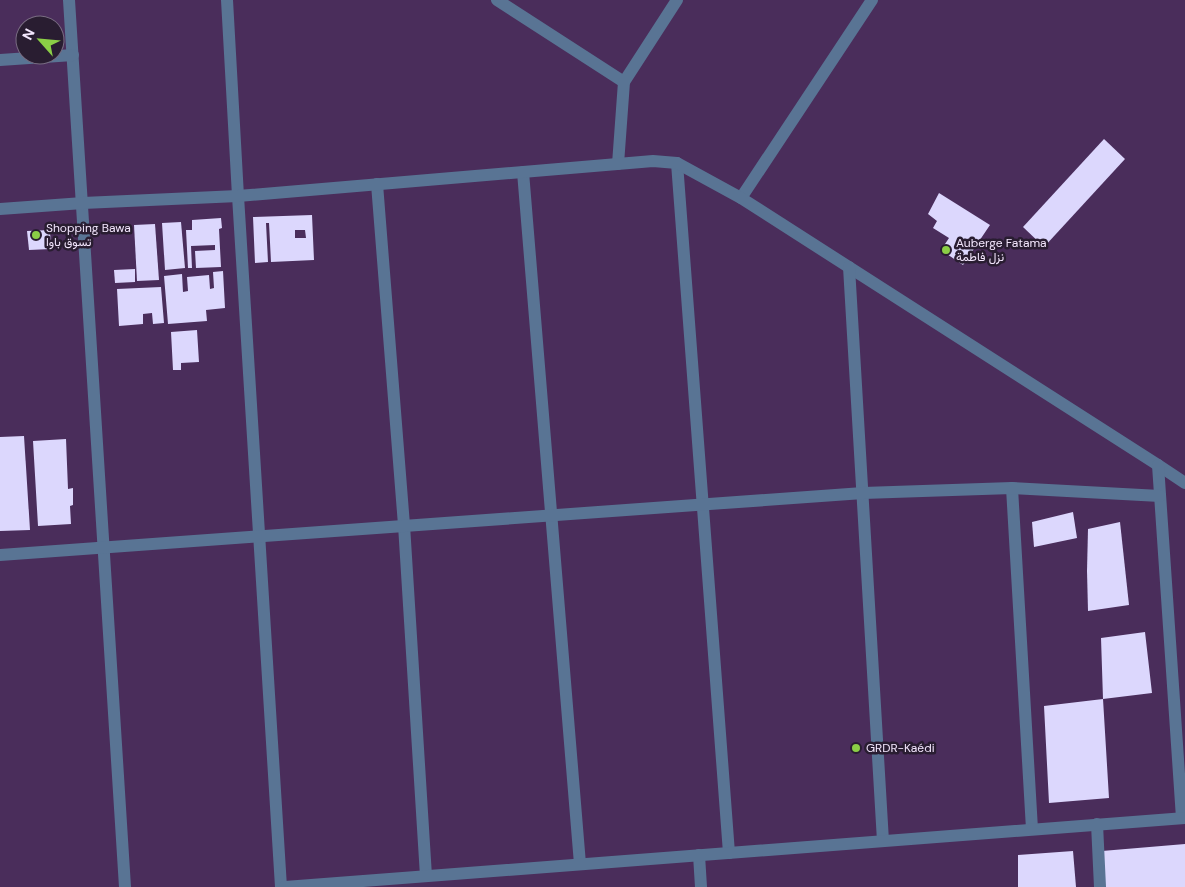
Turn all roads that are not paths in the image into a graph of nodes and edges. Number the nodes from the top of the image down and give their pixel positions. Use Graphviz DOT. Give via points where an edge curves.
graph roads {
  1 [pos="69,0"];
  2 [pos="227,0"];
  3 [pos="497,0"];
  4 [pos="678,0"];
  5 [pos="872,0"];
  6 [pos="73,55"];
  7 [pos="0,60"];
  8 [pos="624,82"];
  9 [pos="618,164"];
  10 [pos="677,164"];
  11 [pos="523,172"];
  12 [pos="377,184"];
  13 [pos="238,196"];
  14 [pos="741,198"];
  15 [pos="83,203"];
  16 [pos="0,209"];
  17 [pos="849,268"];
  18 [pos="1158,465"];
  19 [pos="1185,483"];
  20 [pos="1012,488"];
  21 [pos="863,493"];
  22 [pos="1160,496"];
  23 [pos="703,504"];
  24 [pos="552,515"];
  25 [pos="404,525"];
  26 [pos="259,536"];
  27 [pos="104,547"];
  28 [pos="0,555"];
  29 [pos="1184,818"];
  30 [pos="1096,824"];
  31 [pos="1032,829"];
  32 [pos="883,841"];
  33 [pos="730,853"];
  34 [pos="699,855"];
  35 [pos="580,864"];
  36 [pos="426,876"];
  37 [pos="125,887"];
  38 [pos="281,887"];
  39 [pos="285,887"];
  40 [pos="700,887"];
  41 [pos="1100,887"];
  1 -- 6 [label="street"];
  2 -- 13 [label="street"];
  3 -- 8 [label="street"];
  4 -- 8 [label="street"];
  5 -- 14 [label="street"];
  6 -- 7 [label="street"];
  6 -- 15 [label="street"];
  8 -- 9 [label="street"];
  9 -- 10 [label="street" via="653,161"];
  9 -- 11 [label="street"];
  10 -- 14 [label="street"];
  10 -- 23 [label="street"];
  11 -- 12 [label="street"];
  11 -- 24 [label="street"];
  12 -- 13 [label="street"];
  12 -- 25 [label="street"];
  13 -- 15 [label="street"];
  13 -- 26 [label="street"];
  14 -- 17 [label="street"];
  15 -- 16 [label="street"];
  15 -- 27 [label="street"];
  17 -- 18 [label="street"];
  17 -- 21 [label="street"];
  18 -- 19 [label="street"];
  18 -- 22 [label="street"];
  20 -- 21 [label="street"];
  20 -- 22 [label="street"];
  20 -- 31 [label="street"];
  21 -- 23 [label="street"];
  21 -- 32 [label="street"];
  22 -- 29 [label="street"];
  23 -- 24 [label="street"];
  23 -- 33 [label="street"];
  24 -- 25 [label="street"];
  24 -- 35 [label="street"];
  25 -- 26 [label="street"];
  25 -- 36 [label="street"];
  26 -- 27 [label="street"];
  26 -- 38 [label="street"];
  27 -- 28 [label="street"];
  27 -- 37 [label="street"];
  29 -- 30 [label="street"];
  30 -- 31 [label="street"];
  30 -- 41 [label="street"];
  31 -- 32 [label="street"];
  32 -- 33 [label="street"];
  33 -- 34 [label="street"];
  34 -- 35 [label="street"];
  34 -- 40 [label="street"];
  35 -- 36 [label="street"];
  36 -- 39 [label="street"];
}
